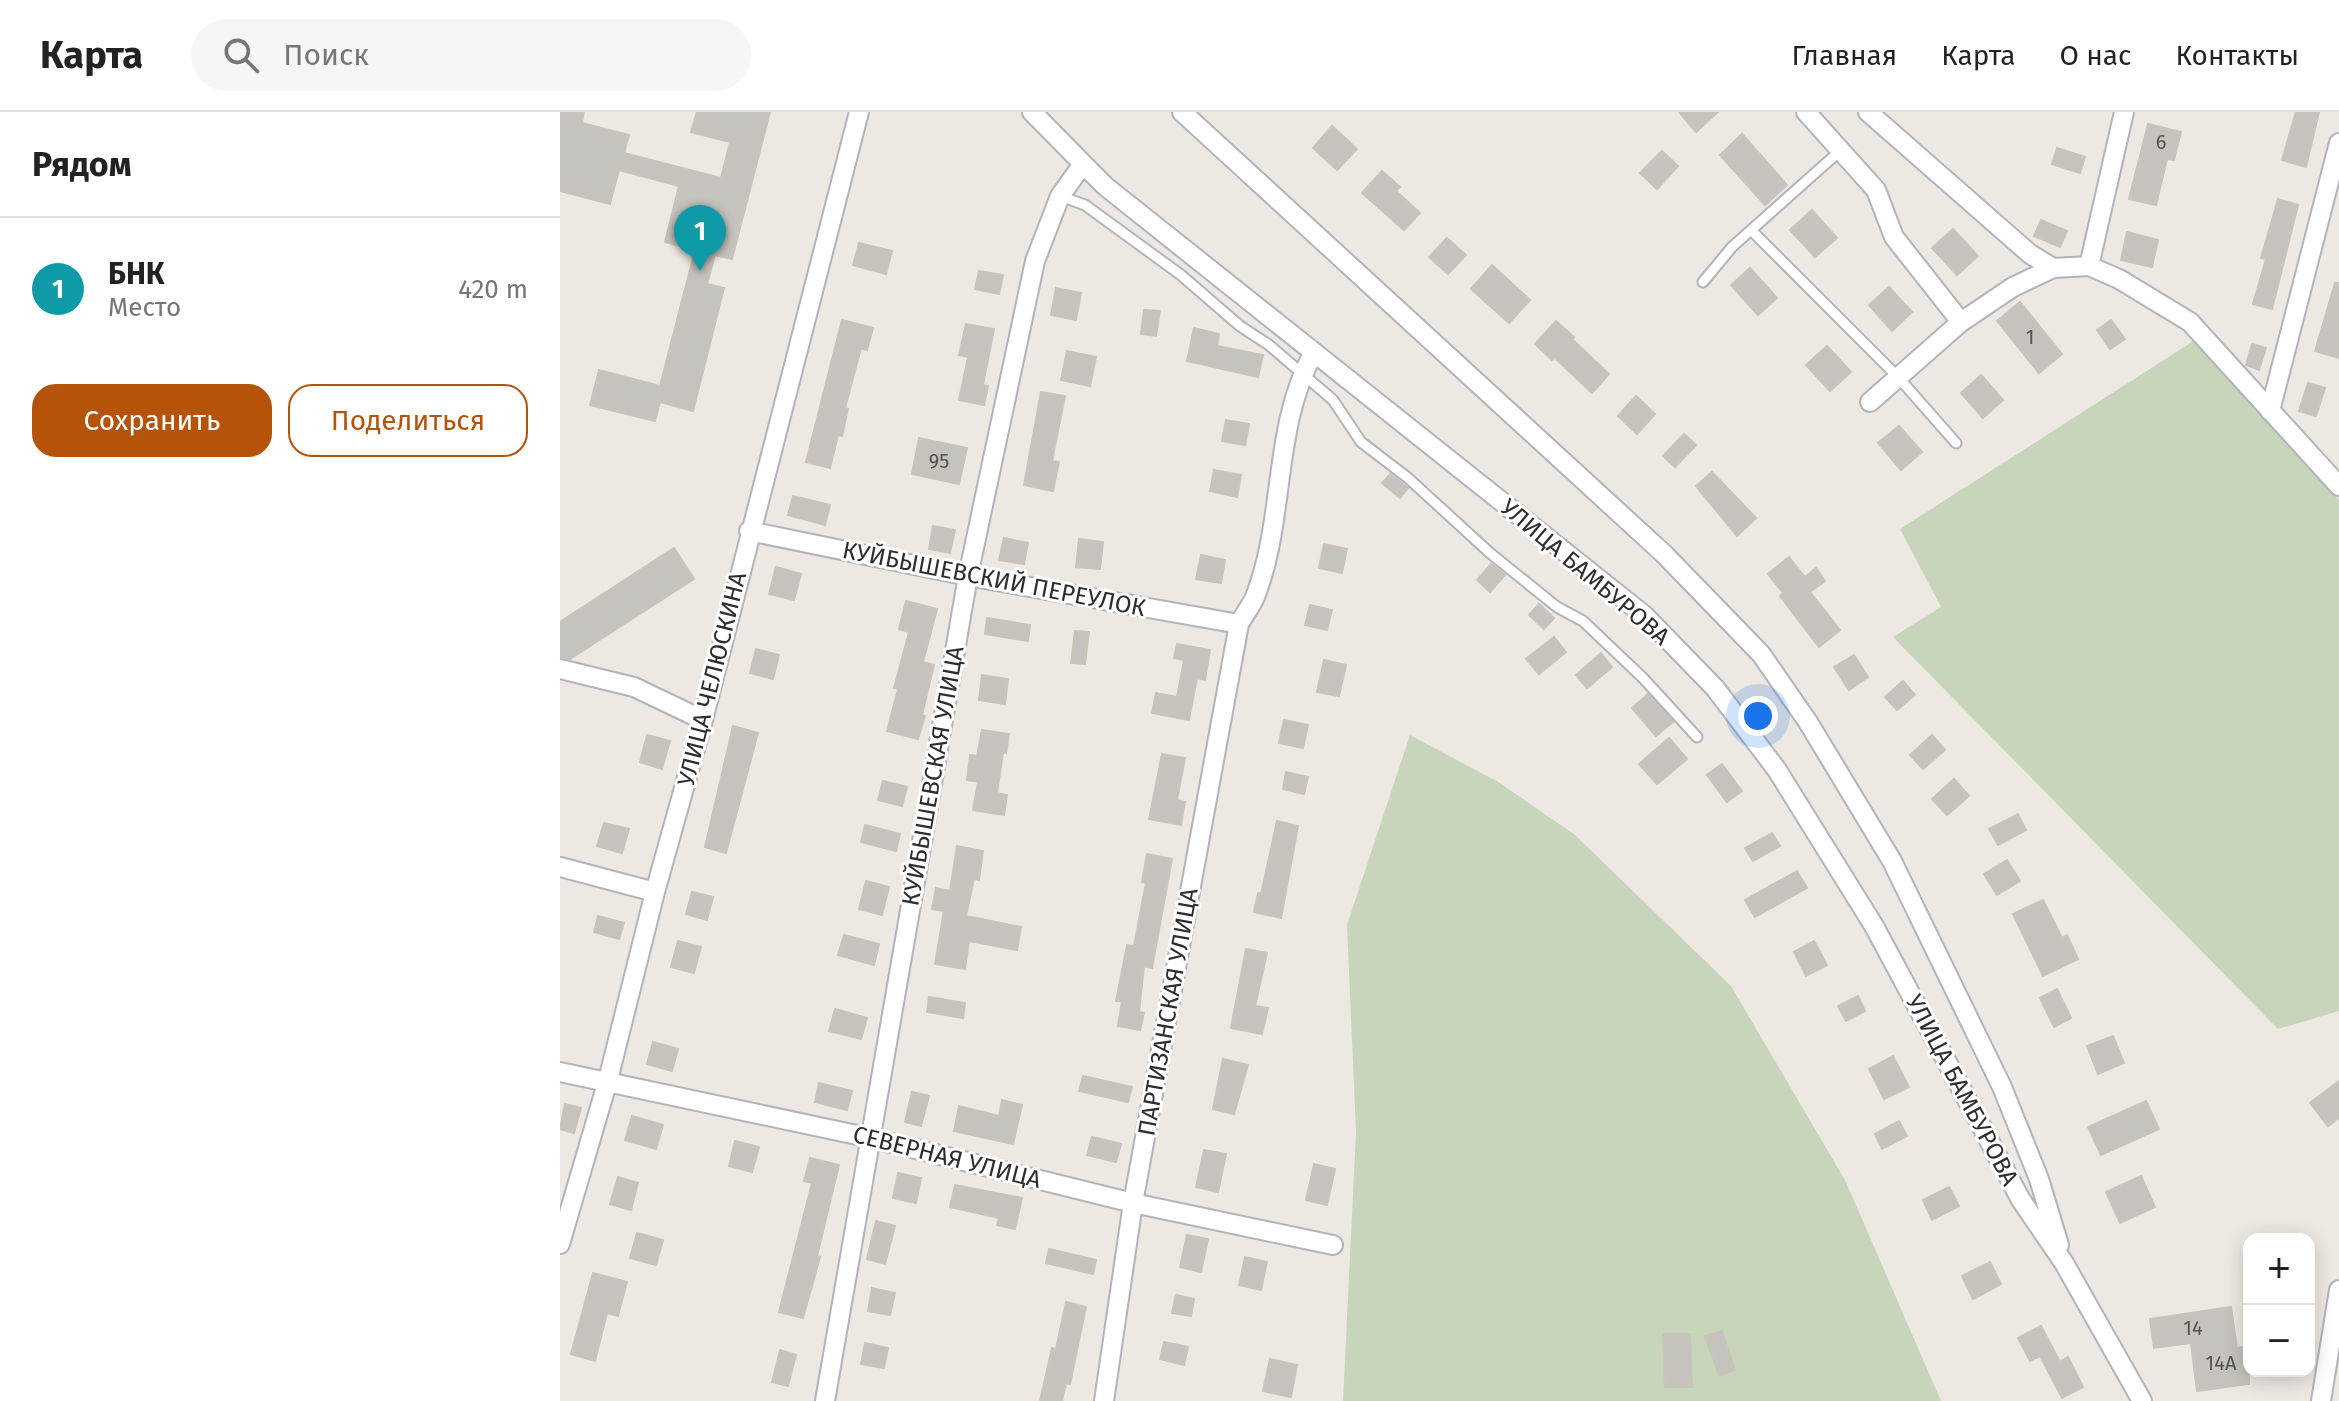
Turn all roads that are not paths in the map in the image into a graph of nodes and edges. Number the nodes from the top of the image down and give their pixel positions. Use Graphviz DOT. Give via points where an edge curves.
graph roads {
  1 [pos="859,112"];
  2 [pos="1032,112"];
  3 [pos="1182,112"];
  4 [pos="1806,112"];
  5 [pos="1868,112"];
  6 [pos="2124,112"];
  7 [pos="1891,121"];
  8 [pos="2339,143"];
  9 [pos="1841,150"];
  10 [pos="1083,164"];
  11 [pos="1060,196"];
  12 [pos="1752,231"];
  13 [pos="2089,266"];
  14 [pos="2053,268"];
  15 [pos="1703,282"];
  16 [pos="1961,322"];
  17 [pos="1314,352"];
  18 [pos="1302,373"];
  19 [pos="1898,377"];
  20 [pos="1870,402"];
  21 [pos="2270,411"];
  22 [pos="1956,443"];
  23 [pos="2339,486"];
  24 [pos="749,531"];
  25 [pos="968,576"];
  26 [pos="1239,624"];
  27 [pos="560,669"];
  28 [pos="703,720"];
  29 [pos="1697,737"];
  30 [pos="560,867"];
  31 [pos="655,892"];
  32 [pos="560,1072"];
  33 [pos="608,1080"];
  34 [pos="871,1138"];
  35 [pos="1133,1203"];
  36 [pos="560,1244"];
  37 [pos="1333,1245"];
  38 [pos="2064,1263"];
  39 [pos="2339,1290"];
  40 [pos="825,1401"];
  41 [pos="1104,1401"];
  42 [pos="2142,1401"];
  43 [pos="2321,1401"];
  1 -- 24 [label="street, УЛИЦА ЧЕЛЮСКИНА"];
  2 -- 10 [label="street, УЛИЦА БАМБУРОВА"];
  3 -- 38 [label="street" via="1664,554 1761,654 1892,861 2002,1087 2039,1179"];
  4 -- 9 [label="street"];
  5 -- 7 [label="street"];
  6 -- 13 [label="street"];
  7 -- 14 [label="street" via="2030,254"];
  8 -- 21 [label="street"];
  9 -- 12 [label="lane"];
  9 -- 16 [label="street" via="1876,190 1894,237"];
  10 -- 11 [label="street, КУЙБЫШЕВСКАЯ УЛИЦА"];
  10 -- 17 [label="street, УЛИЦА БАМБУРОВА"];
  11 -- 18 [label="lane" via="1085,205 1181,275"];
  11 -- 25 [label="street, КУЙБЫШЕВСКАЯ УЛИЦА" via="1035,261"];
  12 -- 15 [label="lane"];
  12 -- 19 [label="lane"];
  13 -- 14 [label="street"];
  13 -- 21 [label="street" via="2190,322"];
  14 -- 16 [label="street"];
  16 -- 19 [label="street"];
  17 -- 18 [label="street, ПАРТИЗАНСКАЯ УЛИЦА"];
  17 -- 38 [label="street, УЛИЦА БАМБУРОВА" via="1644,615 1715,688 1777,770 1874,926 2021,1200"];
  18 -- 26 [label="street, ПАРТИЗАНСКАЯ УЛИЦА" via="1294,393 1267,554 1255,599"];
  18 -- 29 [label="lane" via="1333,400 1361,442 1490,553 1557,607 1583,621"];
  19 -- 20 [label="street"];
  19 -- 22 [label="lane"];
  21 -- 23 [label="street"];
  24 -- 25 [label="street, КУЙБЫШЕВСКИЙ ПЕРЕУЛОК"];
  24 -- 28 [label="street, УЛИЦА ЧЕЛЮСКИНА"];
  25 -- 26 [label="street, КУЙБЫШЕВСКИЙ ПЕРЕУЛОК"];
  25 -- 34 [label="street, КУЙБЫШЕВСКАЯ УЛИЦА"];
  26 -- 35 [label="street, ПАРТИЗАНСКАЯ УЛИЦА"];
  27 -- 28 [label="street" via="634,687"];
  28 -- 31 [label="street, УЛИЦА ЧЕЛЮСКИНА"];
  30 -- 31 [label="street"];
  31 -- 33 [label="street, УЛИЦА ЧЕЛЮСКИНА"];
  32 -- 33 [label="street, СЕВЕРНАЯ УЛИЦА"];
  33 -- 34 [label="street, СЕВЕРНАЯ УЛИЦА"];
  33 -- 36 [label="street, УЛИЦА ЧЕЛЮСКИНА"];
  34 -- 35 [label="street, СЕВЕРНАЯ УЛИЦА"];
  34 -- 40 [label="street, КУЙБЫШЕВСКАЯ УЛИЦА"];
  35 -- 37 [label="street, СЕВЕРНАЯ УЛИЦА"];
  35 -- 41 [label="street, ПАРТИЗАНСКАЯ УЛИЦА"];
  38 -- 42 [label="street, УЛИЦА БАМБУРОВА"];
  39 -- 43 [label="street"];
}
